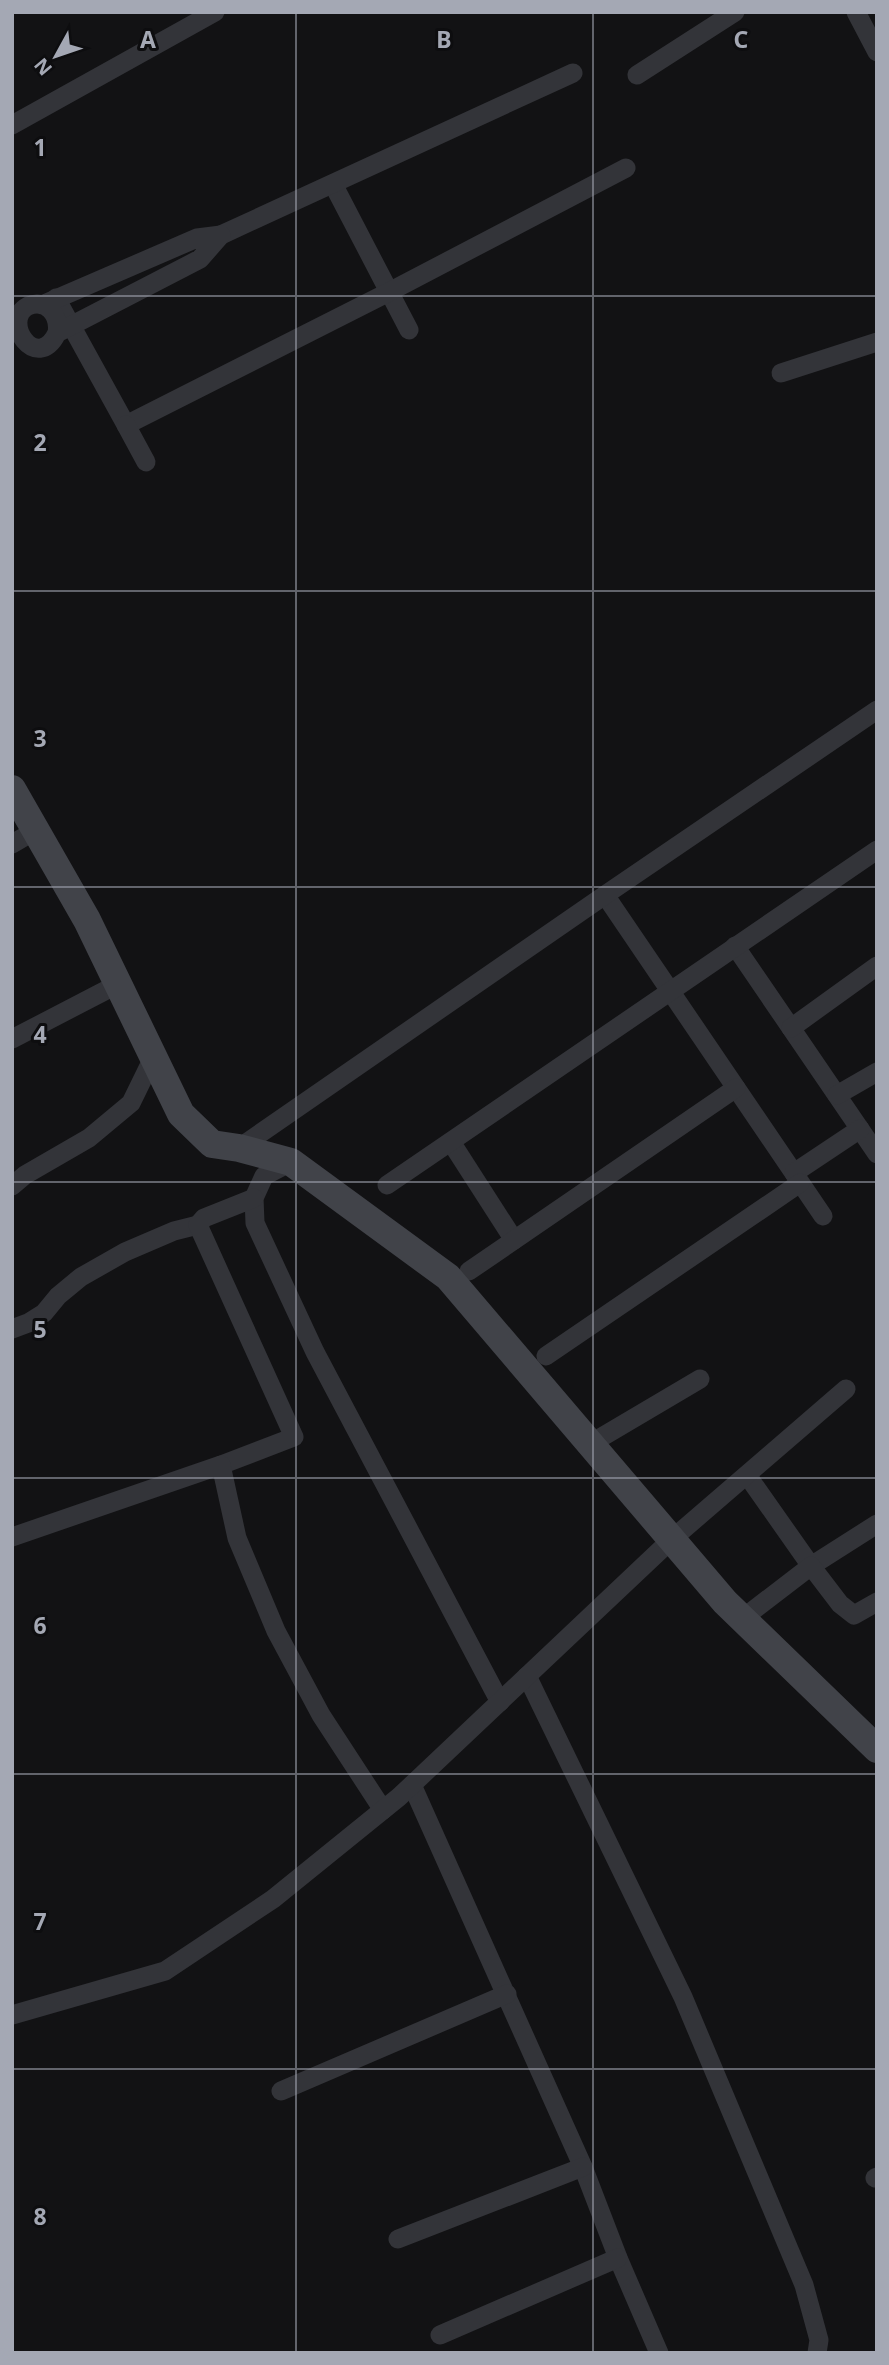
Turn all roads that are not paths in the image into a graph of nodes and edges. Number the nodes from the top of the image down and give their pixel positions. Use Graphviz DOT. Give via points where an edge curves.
graph roads {
  1 [pos="215,12"];
  2 [pos="856,12"];
  3 [pos="730,13"];
  4 [pos="877,52"];
  5 [pos="573,73"];
  6 [pos="637,75"];
  7 [pos="12,125"];
  8 [pos="626,168"];
  9 [pos="333,184"];
  10 [pos="221,235"];
  11 [pos="390,292"];
  12 [pos="49,301"];
  13 [pos="64,329"];
  14 [pos="14,330"];
  15 [pos="409,330"];
  16 [pos="877,342"];
  17 [pos="781,373"];
  18 [pos="127,425"];
  19 [pos="146,462"];
  20 [pos="877,710"];
  21 [pos="12,789"];
  22 [pos="24,837"];
  23 [pos="877,850"];
  24 [pos="605,895"];
  25 [pos="735,946"];
  26 [pos="877,967"];
  27 [pos="118,984"];
  28 [pos="670,990"];
  29 [pos="791,1028"];
  30 [pos="12,1039"];
  31 [pos="153,1058"];
  32 [pos="877,1072"];
  33 [pos="736,1088"];
  34 [pos="837,1095"];
  35 [pos="860,1129"];
  36 [pos="451,1142"];
  37 [pos="239,1148"];
  38 [pos="877,1154"];
  39 [pos="290,1162"];
  40 [pos="797,1178"];
  41 [pos="387,1185"];
  42 [pos="12,1186"];
  43 [pos="254,1198"];
  44 [pos="822,1216"];
  45 [pos="198,1226"];
  46 [pos="514,1240"];
  47 [pos="469,1271"];
  48 [pos="12,1329"];
  49 [pos="546,1356"];
  50 [pos="700,1379"];
  51 [pos="846,1389"];
  52 [pos="590,1444"];
  53 [pos="221,1465"];
  54 [pos="747,1475"];
  55 [pos="877,1524"];
  56 [pos="12,1537"];
  57 [pos="671,1540"];
  58 [pos="811,1566"];
  59 [pos="877,1602"];
  60 [pos="742,1619"];
  61 [pos="527,1676"];
  62 [pos="500,1702"];
  63 [pos="877,1749"];
  64 [pos="412,1785"];
  65 [pos="383,1810"];
  66 [pos="507,1994"];
  67 [pos="12,2015"];
  68 [pos="281,2091"];
  69 [pos="583,2167"];
  70 [pos="398,2239"];
  71 [pos="618,2258"];
  72 [pos="440,2335"];
  73 [pos="659,2353"];
  74 [pos="817,2353"];
  1 -- 7 [label="street"];
  2 -- 4 [label="street"];
  3 -- 6 [label="street"];
  5 -- 9 [label="street"];
  8 -- 11 [label="street"];
  9 -- 10 [label="street"];
  9 -- 11 [label="street"];
  10 -- 12 [label="street" via="197,238"];
  10 -- 13 [label="street" via="200,259"];
  11 -- 15 [label="street"];
  11 -- 18 [label="street"];
  12 -- 13 [label="street" via="48,307"];
  12 -- 14 [label="street" via="21,310"];
  13 -- 14 [label="street" via="49,344 36,348 22,342"];
  13 -- 18 [label="street"];
  16 -- 17 [label="street"];
  18 -- 19 [label="street"];
  20 -- 24 [label="street"];
  21 -- 22 [label="street"];
  22 -- 27 [label="street" via="87,920"];
  23 -- 25 [label="street"];
  24 -- 28 [label="street"];
  24 -- 37 [label="street"];
  25 -- 28 [label="street"];
  25 -- 29 [label="street"];
  26 -- 29 [label="street"];
  27 -- 30 [label="street"];
  27 -- 31 [label="street"];
  28 -- 33 [label="street"];
  28 -- 36 [label="street"];
  29 -- 34 [label="street"];
  31 -- 37 [label="street" via="181,1114 212,1144"];
  31 -- 42 [label="street" via="131,1103 89,1138"];
  32 -- 34 [label="street"];
  33 -- 40 [label="street"];
  33 -- 46 [label="street"];
  34 -- 35 [label="street"];
  35 -- 38 [label="street"];
  35 -- 40 [label="street"];
  36 -- 41 [label="street"];
  36 -- 46 [label="street"];
  37 -- 39 [label="street"];
  39 -- 43 [label="street" via="264,1176"];
  39 -- 52 [label="street" via="448,1277"];
  40 -- 44 [label="street"];
  40 -- 49 [label="street"];
  43 -- 45 [label="street" via="204,1218"];
  43 -- 62 [label="street" via="255,1223 280,1281"];
  45 -- 48 [label="street" via="125,1252 92,1270 44,1313"];
  45 -- 53 [label="street" via="294,1437"];
  46 -- 47 [label="street"];
  50 -- 52 [label="street"];
  51 -- 54 [label="street"];
  52 -- 57 [label="street"];
  53 -- 56 [label="street"];
  53 -- 65 [label="street" via="237,1538 276,1631 321,1715"];
  54 -- 57 [label="street"];
  54 -- 58 [label="street"];
  55 -- 58 [label="street"];
  57 -- 60 [label="street"];
  57 -- 61 [label="street"];
  58 -- 59 [label="street" via="854,1615"];
  58 -- 60 [label="street"];
  60 -- 63 [label="street"];
  61 -- 62 [label="street"];
  61 -- 74 [label="street" via="688,2009 804,2285 819,2340"];
  62 -- 64 [label="street"];
  64 -- 65 [label="street"];
  64 -- 66 [label="street"];
  65 -- 67 [label="street" via="273,1899 165,1971"];
  66 -- 68 [label="street"];
  66 -- 69 [label="street"];
  69 -- 70 [label="street"];
  69 -- 71 [label="street"];
  71 -- 72 [label="street"];
  71 -- 73 [label="street"];
}
